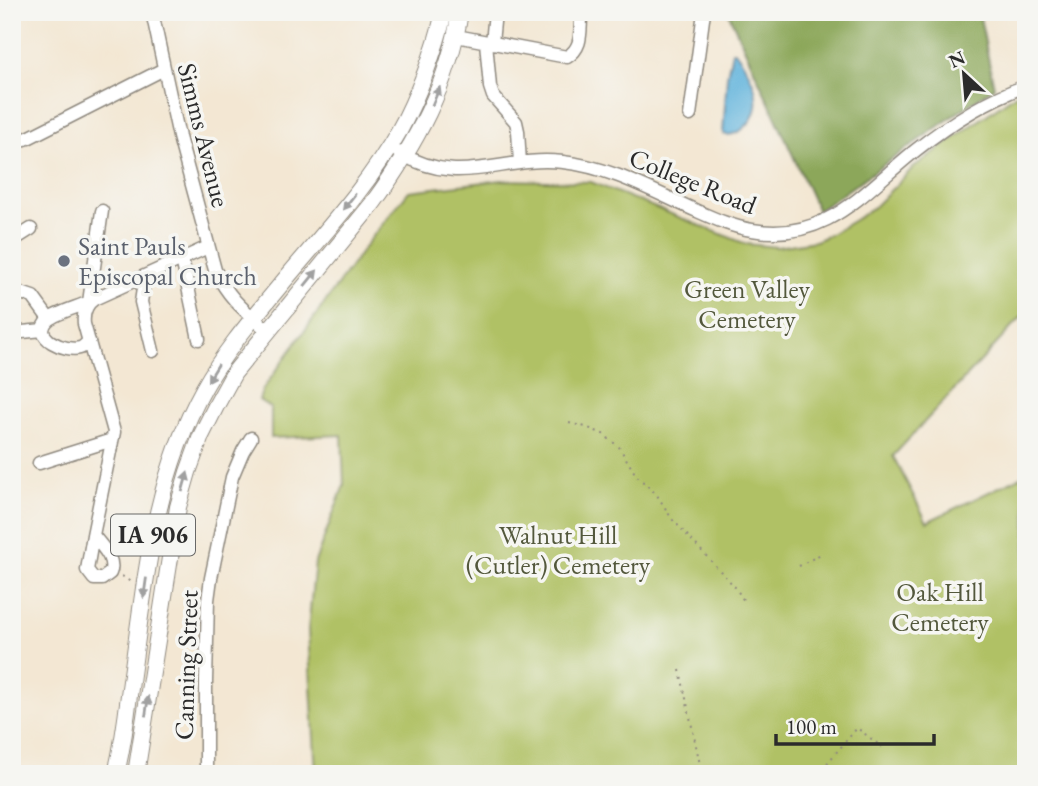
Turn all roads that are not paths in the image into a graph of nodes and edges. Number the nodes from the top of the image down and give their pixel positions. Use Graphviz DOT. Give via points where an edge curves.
graph roads {
  1 [pos="152,12"];
  2 [pos="444,12"];
  3 [pos="460,12"];
  4 [pos="495,12"];
  5 [pos="573,12"];
  6 [pos="704,12"];
  7 [pos="456,36"];
  8 [pos="489,42"];
  9 [pos="164,69"];
  10 [pos="1026,86"];
  11 [pos="690,115"];
  12 [pos="12,143"];
  13 [pos="389,147"];
  14 [pos="404,156"];
  15 [pos="520,163"];
  16 [pos="102,211"];
  17 [pos="31,229"];
  18 [pos="12,241"];
  19 [pos="208,247"];
  20 [pos="182,258"];
  21 [pos="145,276"];
  22 [pos="12,290"];
  23 [pos="89,302"];
  24 [pos="253,318"];
  25 [pos="46,325"];
  26 [pos="268,331"];
  27 [pos="12,333"];
  28 [pos="199,339"];
  29 [pos="89,341"];
  30 [pos="153,351"];
  31 [pos="251,438"];
  32 [pos="112,440"];
  33 [pos="39,463"];
  34 [pos="93,536"];
  35 [pos="116,774"];
  36 [pos="136,774"];
  37 [pos="206,774"];
  1 -- 9 [label="street, Simms Avenue"];
  2 -- 13 [label="main road, IA 906" via="414,99"];
  3 -- 7 [label="main road, IA 906"];
  4 -- 8 [label="street"];
  5 -- 8 [label="street" via="581,19 579,44 567,57"];
  6 -- 11 [label="street"];
  7 -- 8 [label="street"];
  14 -- 7 [label="main road, IA 906, one-way" via="439,90"];
  8 -- 15 [label="street" via="490,87 516,122"];
  9 -- 12 [label="street"];
  9 -- 19 [label="street, Simms Avenue"];
  10 -- 15 [label="street, College Road" via="980,107 934,136 855,203 818,224 792,231 736,227 610,172 564,162"];
  13 -- 14 [label="street, College Road"];
  13 -- 24 [label="main road, IA 906, one-way"];
  14 -- 15 [label="street, College Road" via="453,171"];
  26 -- 14 [label="main road, IA 906, one-way" via="373,203"];
  16 -- 23 [label="street"];
  17 -- 18 [label="street"];
  19 -- 20 [label="street"];
  19 -- 24 [label="street, Simms Avenue" via="223,288"];
  20 -- 21 [label="street"];
  20 -- 28 [label="street"];
  21 -- 23 [label="street"];
  21 -- 30 [label="street" via="141,302"];
  22 -- 25 [label="street" via="33,297"];
  23 -- 25 [label="street"];
  23 -- 29 [label="street" via="84,319"];
  24 -- 26 [label="street, Simms Avenue"];
  24 -- 35 [label="main road, IA 906, one-way" via="204,389 168,469 153,535"];
  25 -- 27 [label="street"];
  25 -- 29 [label="street" via="46,338 52,343 80,348"];
  36 -- 26 [label="main road, IA 906, one-way" via="174,524 188,472 234,373"];
  29 -- 32 [label="street" via="112,423"];
  31 -- 37 [label="street, Canning Street" via="232,477 208,600"];
  32 -- 33 [label="street"];
  32 -- 34 [label="street"];
  34 -- 34 [label="street" via="110,558 112,569 107,578 94,579 89,574"];
}
